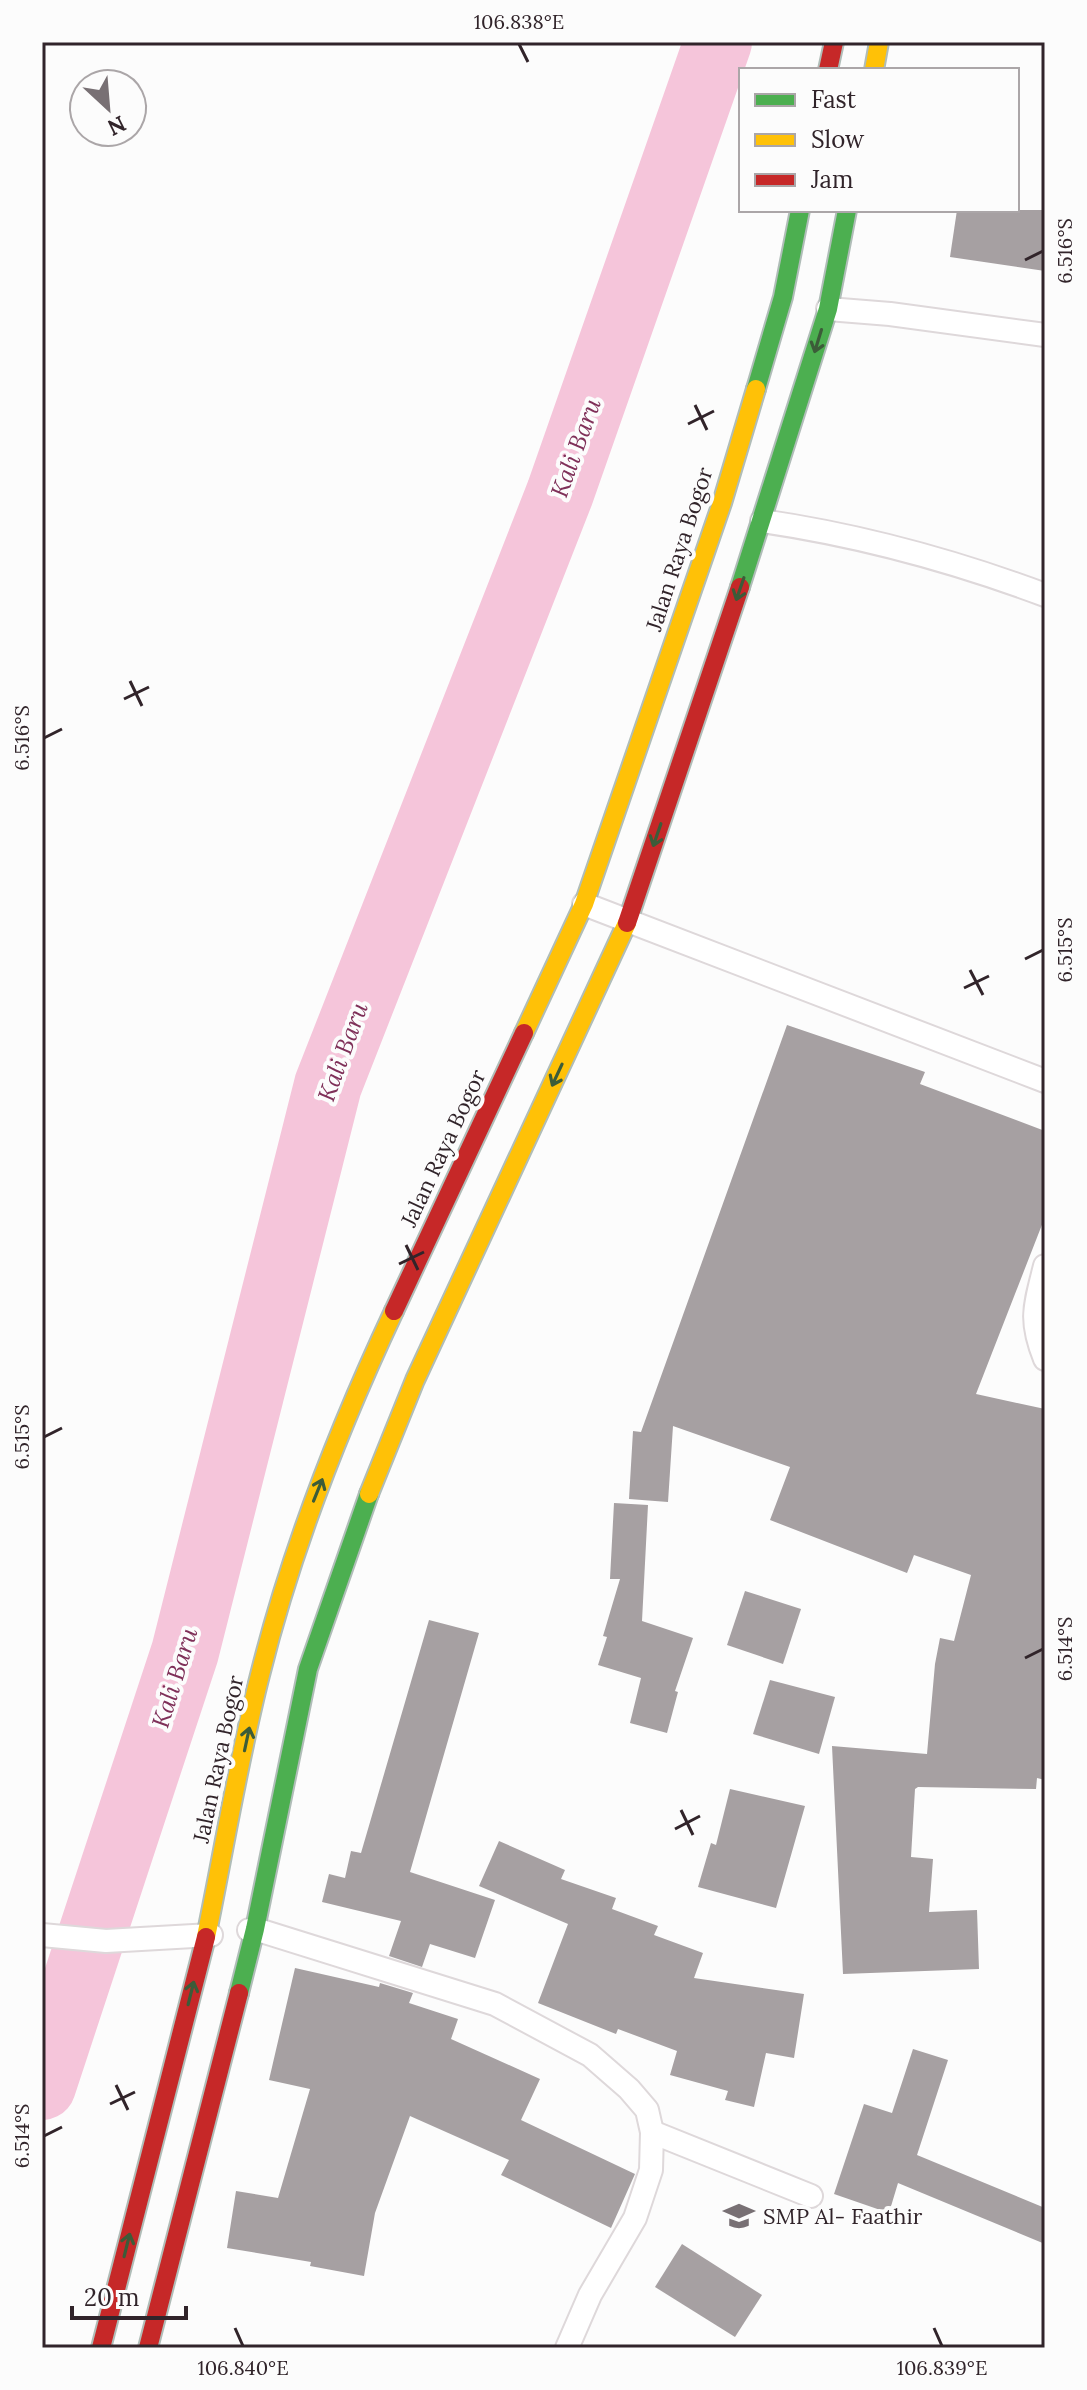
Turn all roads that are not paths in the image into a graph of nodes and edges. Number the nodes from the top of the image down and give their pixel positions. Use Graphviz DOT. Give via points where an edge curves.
graph roads {
  1 [pos="834,42"];
  2 [pos="879,42"];
  3 [pos="828,68"];
  4 [pos="874,68"];
  5 [pos="800,212"];
  6 [pos="847,212"];
  7 [pos="828,309"];
  8 [pos="1045,335"];
  9 [pos="762,521"];
  10 [pos="1045,595"];
  11 [pos="584,904"];
  12 [pos="627,923"];
  13 [pos="1045,1081"];
  14 [pos="1045,1266"];
  15 [pos="1045,1359"];
  16 [pos="255,1929"];
  17 [pos="42,1935"];
  18 [pos="206,1936"];
  19 [pos="652,2132"];
  20 [pos="811,2196"];
  21 [pos="101,2348"];
  22 [pos="148,2348"];
  23 [pos="567,2348"];
  1 -- 3 [label="highway"];
  2 -- 4 [label="highway"];
  5 -- 11 [label="highway, Jalan Raya Bogor" via="783,297 722,503"];
  6 -- 7 [label="highway"];
  7 -- 8 [label="lane"];
  7 -- 9 [label="highway, one-way"];
  9 -- 10 [label="lane" via="834,532"];
  9 -- 12 [label="highway, one-way"];
  11 -- 12 [label="lane"];
  18 -- 11 [label="highway, Jalan Raya Bogor, one-way" via="260,1675 305,1524 369,1364"];
  12 -- 13 [label="lane"];
  12 -- 16 [label="highway, one-way" via="415,1380 354,1531 308,1669"];
  14 -- 15 [label="lane" via="1033,1315"];
  16 -- 18 [label="lane"];
  16 -- 19 [label="lane" via="495,2004 590,2055 647,2110"];
  16 -- 22 [label="highway"];
  17 -- 18 [label="lane" via="106,1941"];
  21 -- 18 [label="highway, Jalan Raya Bogor, one-way"];
  19 -- 20 [label="lane"];
  19 -- 23 [label="lane" via="651,2170 635,2218 590,2295"];
}
